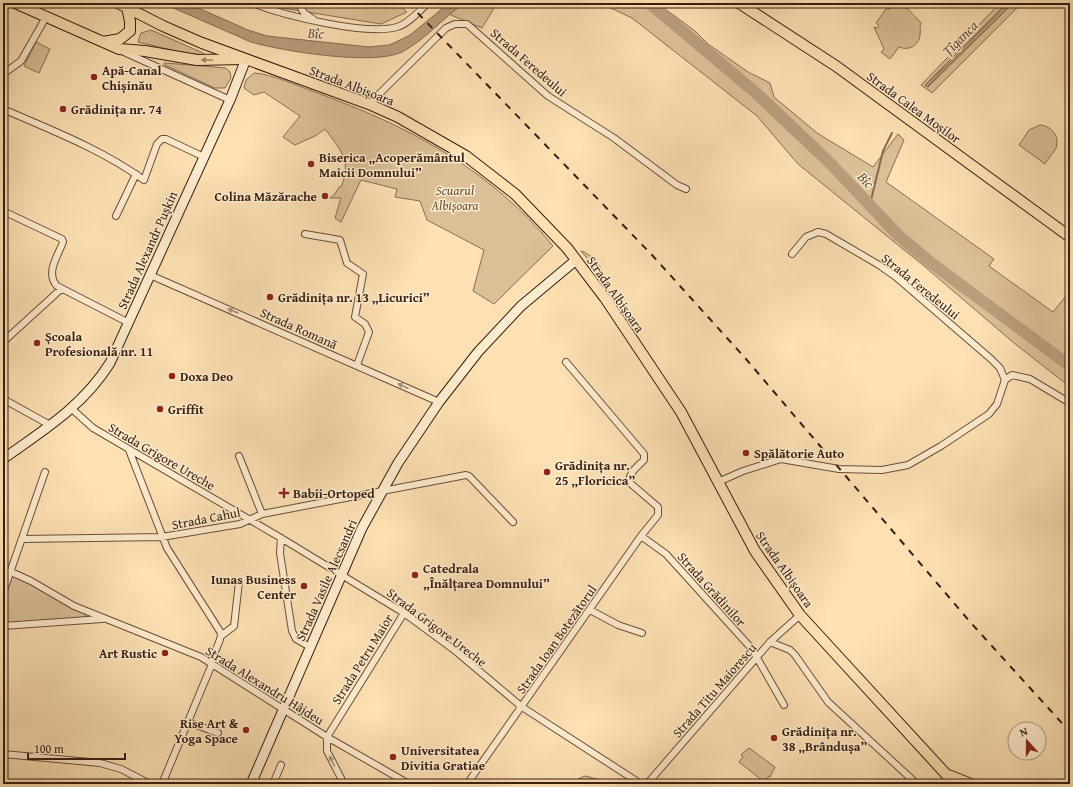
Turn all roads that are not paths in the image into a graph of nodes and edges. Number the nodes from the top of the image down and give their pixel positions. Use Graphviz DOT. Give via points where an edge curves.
graph roads {
  1 [pos="7,3"];
  2 [pos="252,3"];
  3 [pos="272,3"];
  4 [pos="298,3"];
  5 [pos="428,3"];
  6 [pos="739,3"];
  7 [pos="17,5"];
  8 [pos="122,5"];
  9 [pos="270,10"];
  10 [pos="46,17"];
  11 [pos="316,21"];
  12 [pos="103,42"];
  13 [pos="119,49"];
  14 [pos="246,59"];
  15 [pos="3,74"];
  16 [pos="230,100"];
  17 [pos="369,104"];
  18 [pos="3,109"];
  19 [pos="204,158"];
  20 [pos="136,174"];
  21 [pos="686,189"];
  22 [pos="3,211"];
  23 [pos="116,216"];
  24 [pos="305,234"];
  25 [pos="1070,237"];
  26 [pos="792,254"];
  27 [pos="576,260"];
  28 [pos="150,275"];
  29 [pos="61,289"];
  30 [pos="129,323"];
  31 [pos="3,342"];
  32 [pos="566,362"];
  33 [pos="358,365"];
  34 [pos="1005,380"];
  35 [pos="3,399"];
  36 [pos="439,402"];
  37 [pos="1070,403"];
  38 [pos="72,409"];
  39 [pos="50,425"];
  40 [pos="129,450"];
  41 [pos="239,456"];
  42 [pos="3,459"];
  43 [pos="44,472"];
  44 [pos="718,482"];
  45 [pos="382,490"];
  46 [pos="262,514"];
  47 [pos="250,520"];
  48 [pos="514,522"];
  49 [pos="641,536"];
  50 [pos="162,537"];
  51 [pos="281,538"];
  52 [pos="22,539"];
  53 [pos="11,572"];
  54 [pos="342,575"];
  55 [pos="238,582"];
  56 [pos="3,593"];
  57 [pos="590,610"];
  58 [pos="404,613"];
  59 [pos="800,615"];
  60 [pos="103,619"];
  61 [pos="3,626"];
  62 [pos="642,633"];
  63 [pos="221,636"];
  64 [pos="770,642"];
  65 [pos="310,647"];
  66 [pos="756,657"];
  67 [pos="212,664"];
  68 [pos="784,705"];
  69 [pos="522,707"];
  70 [pos="283,709"];
  71 [pos="188,722"];
  72 [pos="218,733"];
  73 [pos="327,737"];
  74 [pos="3,754"];
  75 [pos="281,765"];
  76 [pos="945,773"];
  77 [pos="150,784"];
  78 [pos="162,784"];
  79 [pos="251,784"];
  80 [pos="273,784"];
  81 [pos="344,784"];
  82 [pos="409,784"];
  83 [pos="467,784"];
  84 [pos="641,784"];
  85 [pos="648,784"];
  86 [pos="917,784"];
  87 [pos="955,784"];
  88 [pos="971,784"];
  1 -- 7 [label="main road"];
  2 -- 9 [label="street"];
  3 -- 9 [label="street"];
  4 -- 11 [label="street" via="304,13"];
  5 -- 11 [label="street" via="399,27 390,29 369,29"];
  6 -- 25 [label="main road, Strada Calea Moșilor" via="836,66"];
  7 -- 10 [label="main road"];
  8 -- 12 [label="main road" via="130,21 130,31 120,39"];
  8 -- 14 [label="main road, Strada Albișoara" via="163,26"];
  9 -- 11 [label="street"];
  10 -- 12 [label="main road"];
  10 -- 15 [label="street" via="21,61"];
  12 -- 13 [label="main road"];
  14 -- 13 [label="main road, one-way" via="198,60"];
  13 -- 16 [label="street"];
  14 -- 16 [label="main road, Strada Alexandr Pușkin"];
  14 -- 17 [label="main road, Strada Albișoara"];
  16 -- 19 [label="main road, Strada Alexandr Pușkin"];
  17 -- 21 [label="street, Strada Feredeului" via="446,28 455,24 467,24 548,96 614,138"];
  17 -- 27 [label="main road, Strada Albișoara" via="417,127 492,175 549,227"];
  18 -- 20 [label="street" via="100,153"];
  19 -- 20 [label="street" via="162,139 157,144 144,180"];
  19 -- 28 [label="main road, Strada Alexandr Pușkin"];
  20 -- 23 [label="street"];
  22 -- 29 [label="street" via="62,239 64,242 51,276"];
  24 -- 33 [label="street" via="340,240 348,263 363,274 354,317 366,324 369,332"];
  26 -- 34 [label="street, Strada Feredeului" via="806,237 818,232 863,255 896,277 991,359 1000,368"];
  27 -- 36 [label="main road, Strada Vasile Alecsandri" via="503,325"];
  27 -- 44 [label="main road, Strada Albișoara" via="605,298 681,412"];
  28 -- 30 [label="main road, Strada Alexandr Pușkin"];
  33 -- 28 [label="street, Strada Romană, one-way"];
  29 -- 30 [label="street"];
  29 -- 31 [label="street"];
  30 -- 38 [label="main road, Strada Alexandr Pușkin" via="104,372"];
  32 -- 49 [label="street, Strada Ioan Botezătorul" via="644,454 644,460 630,475 630,483 658,507 658,515"];
  36 -- 33 [label="street, Strada Romană, one-way"];
  34 -- 37 [label="street" via="1012,375 1023,376"];
  34 -- 44 [label="street" via="997,404 988,414 908,465 882,470 840,469 781,459"];
  35 -- 39 [label="street"];
  36 -- 45 [label="main road, Strada Vasile Alecsandri"];
  38 -- 39 [label="main road, Strada Alexandr Pușkin"];
  38 -- 40 [label="street, Strada Grigore Ureche" via="84,422"];
  39 -- 42 [label="main road, Strada Alexandr Pușkin"];
  40 -- 47 [label="street, Strada Grigore Ureche"];
  40 -- 50 [label="street"];
  41 -- 46 [label="street"];
  43 -- 52 [label="street"];
  44 -- 59 [label="main road, Strada Albișoara" via="755,551"];
  45 -- 46 [label="street, Strada Cahul"];
  45 -- 48 [label="street, Strada Cahul" via="466,475"];
  45 -- 54 [label="main road, Strada Vasile Alecsandri"];
  46 -- 47 [label="street, Strada Cahul"];
  47 -- 50 [label="street, Strada Cahul"];
  47 -- 51 [label="street, Strada Grigore Ureche"];
  49 -- 57 [label="street, Strada Ioan Botezătorul"];
  49 -- 66 [label="street, Strada Grădinilor" via="666,554 752,649"];
  50 -- 52 [label="street, Strada Cahul"];
  50 -- 63 [label="street" via="218,626"];
  51 -- 54 [label="street, Strada Grigore Ureche"];
  51 -- 65 [label="street" via="280,553 292,631 296,639"];
  52 -- 53 [label="street"];
  53 -- 56 [label="street"];
  53 -- 60 [label="street, Strada Alexandru Hâjdeu"];
  54 -- 58 [label="street, Strada Grigore Ureche"];
  54 -- 65 [label="main road, Strada Vasile Alecsandri"];
  55 -- 63 [label="street" via="234,626"];
  57 -- 62 [label="street" via="618,625"];
  57 -- 69 [label="street, Strada Ioan Botezătorul"];
  58 -- 69 [label="street, Strada Grigore Ureche"];
  58 -- 73 [label="street, Strada Petru Maior"];
  59 -- 64 [label="street, Strada Titu Maiorescu"];
  59 -- 76 [label="main road, Strada Albișoara"];
  60 -- 61 [label="street, Strada Alexandru Hâjdeu"];
  60 -- 67 [label="street, Strada Alexandru Hâjdeu" via="201,657"];
  63 -- 67 [label="street" via="212,657"];
  64 -- 66 [label="street, Strada Titu Maiorescu"];
  64 -- 86 [label="street" via="790,650 828,702"];
  65 -- 70 [label="main road, Strada Vasile Alecsandri"];
  66 -- 68 [label="street, Strada Grădinilor"];
  66 -- 85 [label="street, Strada Titu Maiorescu"];
  67 -- 70 [label="street, Strada Alexandru Hâjdeu"];
  67 -- 71 [label="street"];
  69 -- 83 [label="street, Strada Ioan Botezătorul"];
  69 -- 84 [label="street, Strada Grigore Ureche"];
  70 -- 73 [label="street, Strada Alexandru Hâjdeu"];
  70 -- 79 [label="main road, Strada Vasile Alecsandri"];
  71 -- 72 [label="street"];
  71 -- 78 [label="street"];
  81 -- 73 [label="street, one-way" via="327,751"];
  73 -- 82 [label="street, Strada Alexandru Hâjdeu"];
  74 -- 77 [label="street" via="100,763 121,769"];
  75 -- 80 [label="street"];
  76 -- 87 [label="main road, Strada Albișoara"];
  76 -- 88 [label="main road, Strada Albișoara"];
}
